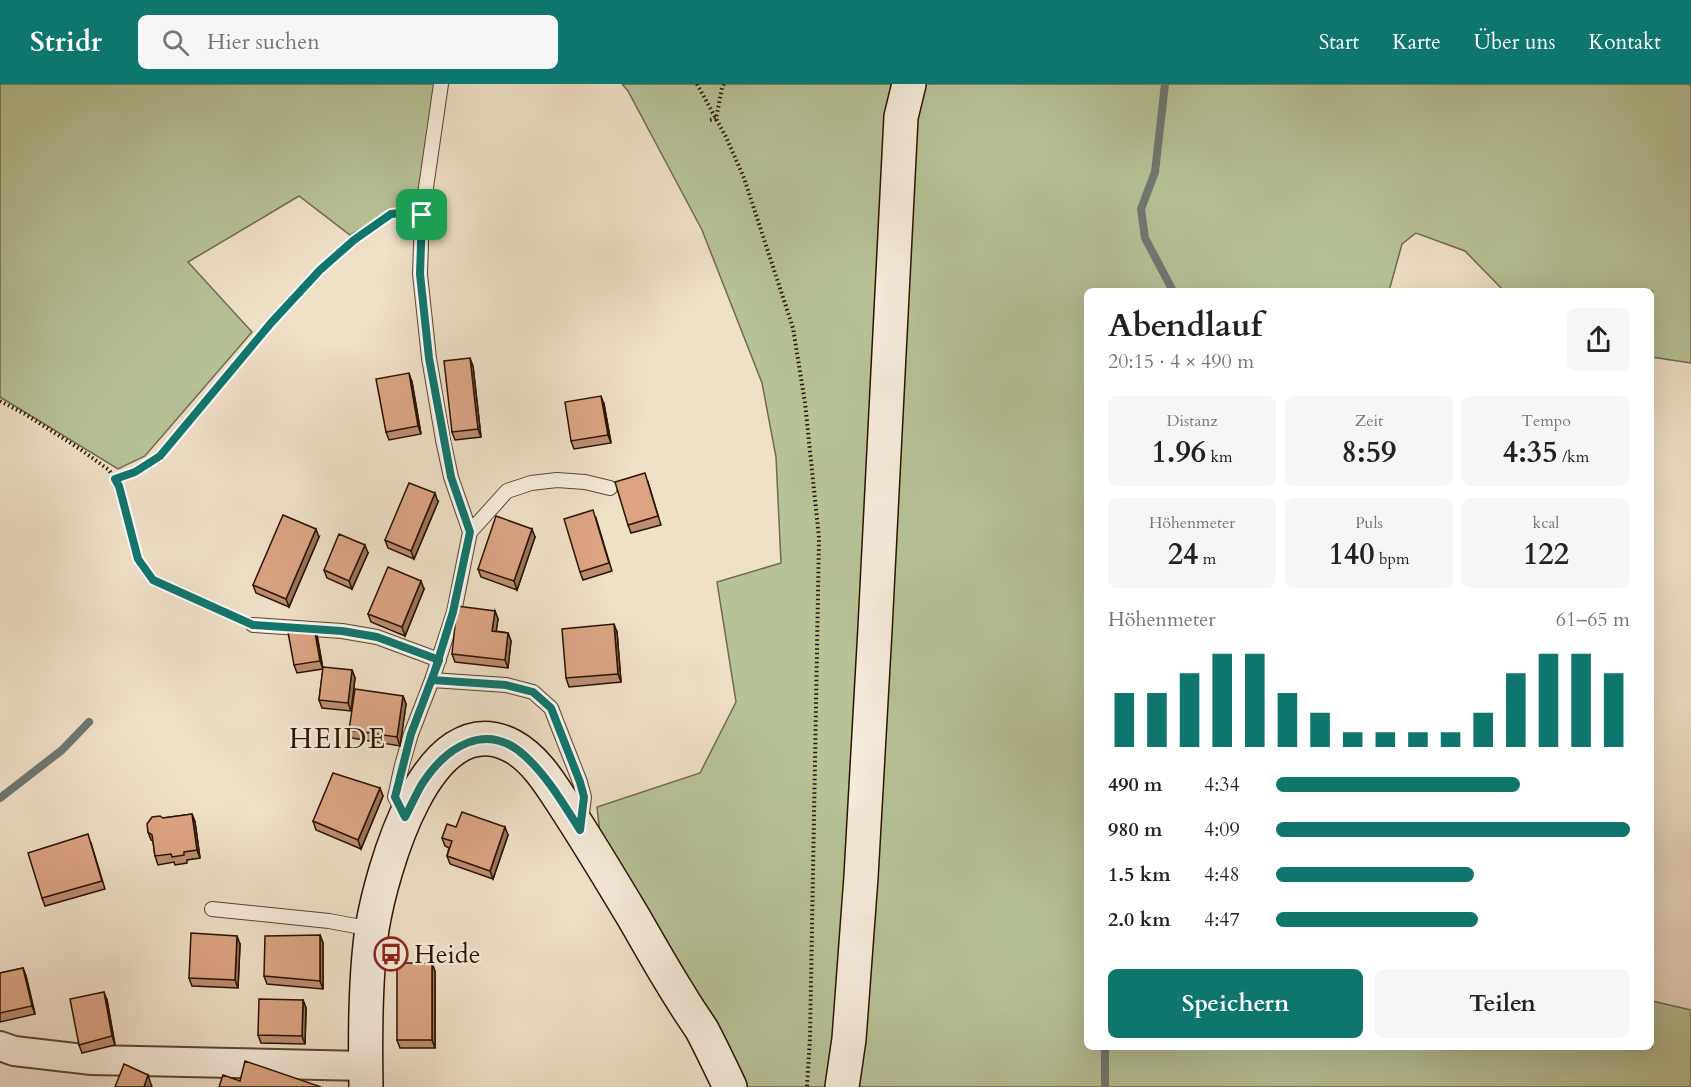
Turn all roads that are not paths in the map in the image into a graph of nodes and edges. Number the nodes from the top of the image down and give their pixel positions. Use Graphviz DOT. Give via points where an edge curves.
graph roads {
  1 [pos="441,84"];
  2 [pos="909,84"];
  3 [pos="610,488"];
  4 [pos="470,532"];
  5 [pos="253,625"];
  6 [pos="439,660"];
  7 [pos="432,680"];
  8 [pos="405,817"];
  9 [pos="580,830"];
  10 [pos="212,909"];
  11 [pos="372,929"];
  12 [pos="0,1046"];
  13 [pos="365,1077"];
  14 [pos="730,1087"];
  15 [pos="842,1087"];
  1 -- 4 [label="lane" via="422,215 420,274 429,358 451,477"];
  2 -- 15 [label="main road" via="901,117 875,641 849,1039"];
  3 -- 4 [label="lane" via="557,480 507,490"];
  4 -- 6 [label="lane"];
  5 -- 6 [label="lane" via="377,637"];
  6 -- 7 [label="lane"];
  7 -- 8 [label="lane" via="411,734 395,797"];
  7 -- 9 [label="lane" via="506,685 533,692 551,708 584,797"];
  8 -- 9 [label="main road" via="422,785 445,755 468,742 492,739 514,747 534,765"];
  8 -- 11 [label="main road"];
  9 -- 14 [label="main road" via="701,1029"];
  10 -- 11 [label="lane"];
  11 -- 13 [label="main road"];
  12 -- 13 [label="street" via="92,1060"];
}
